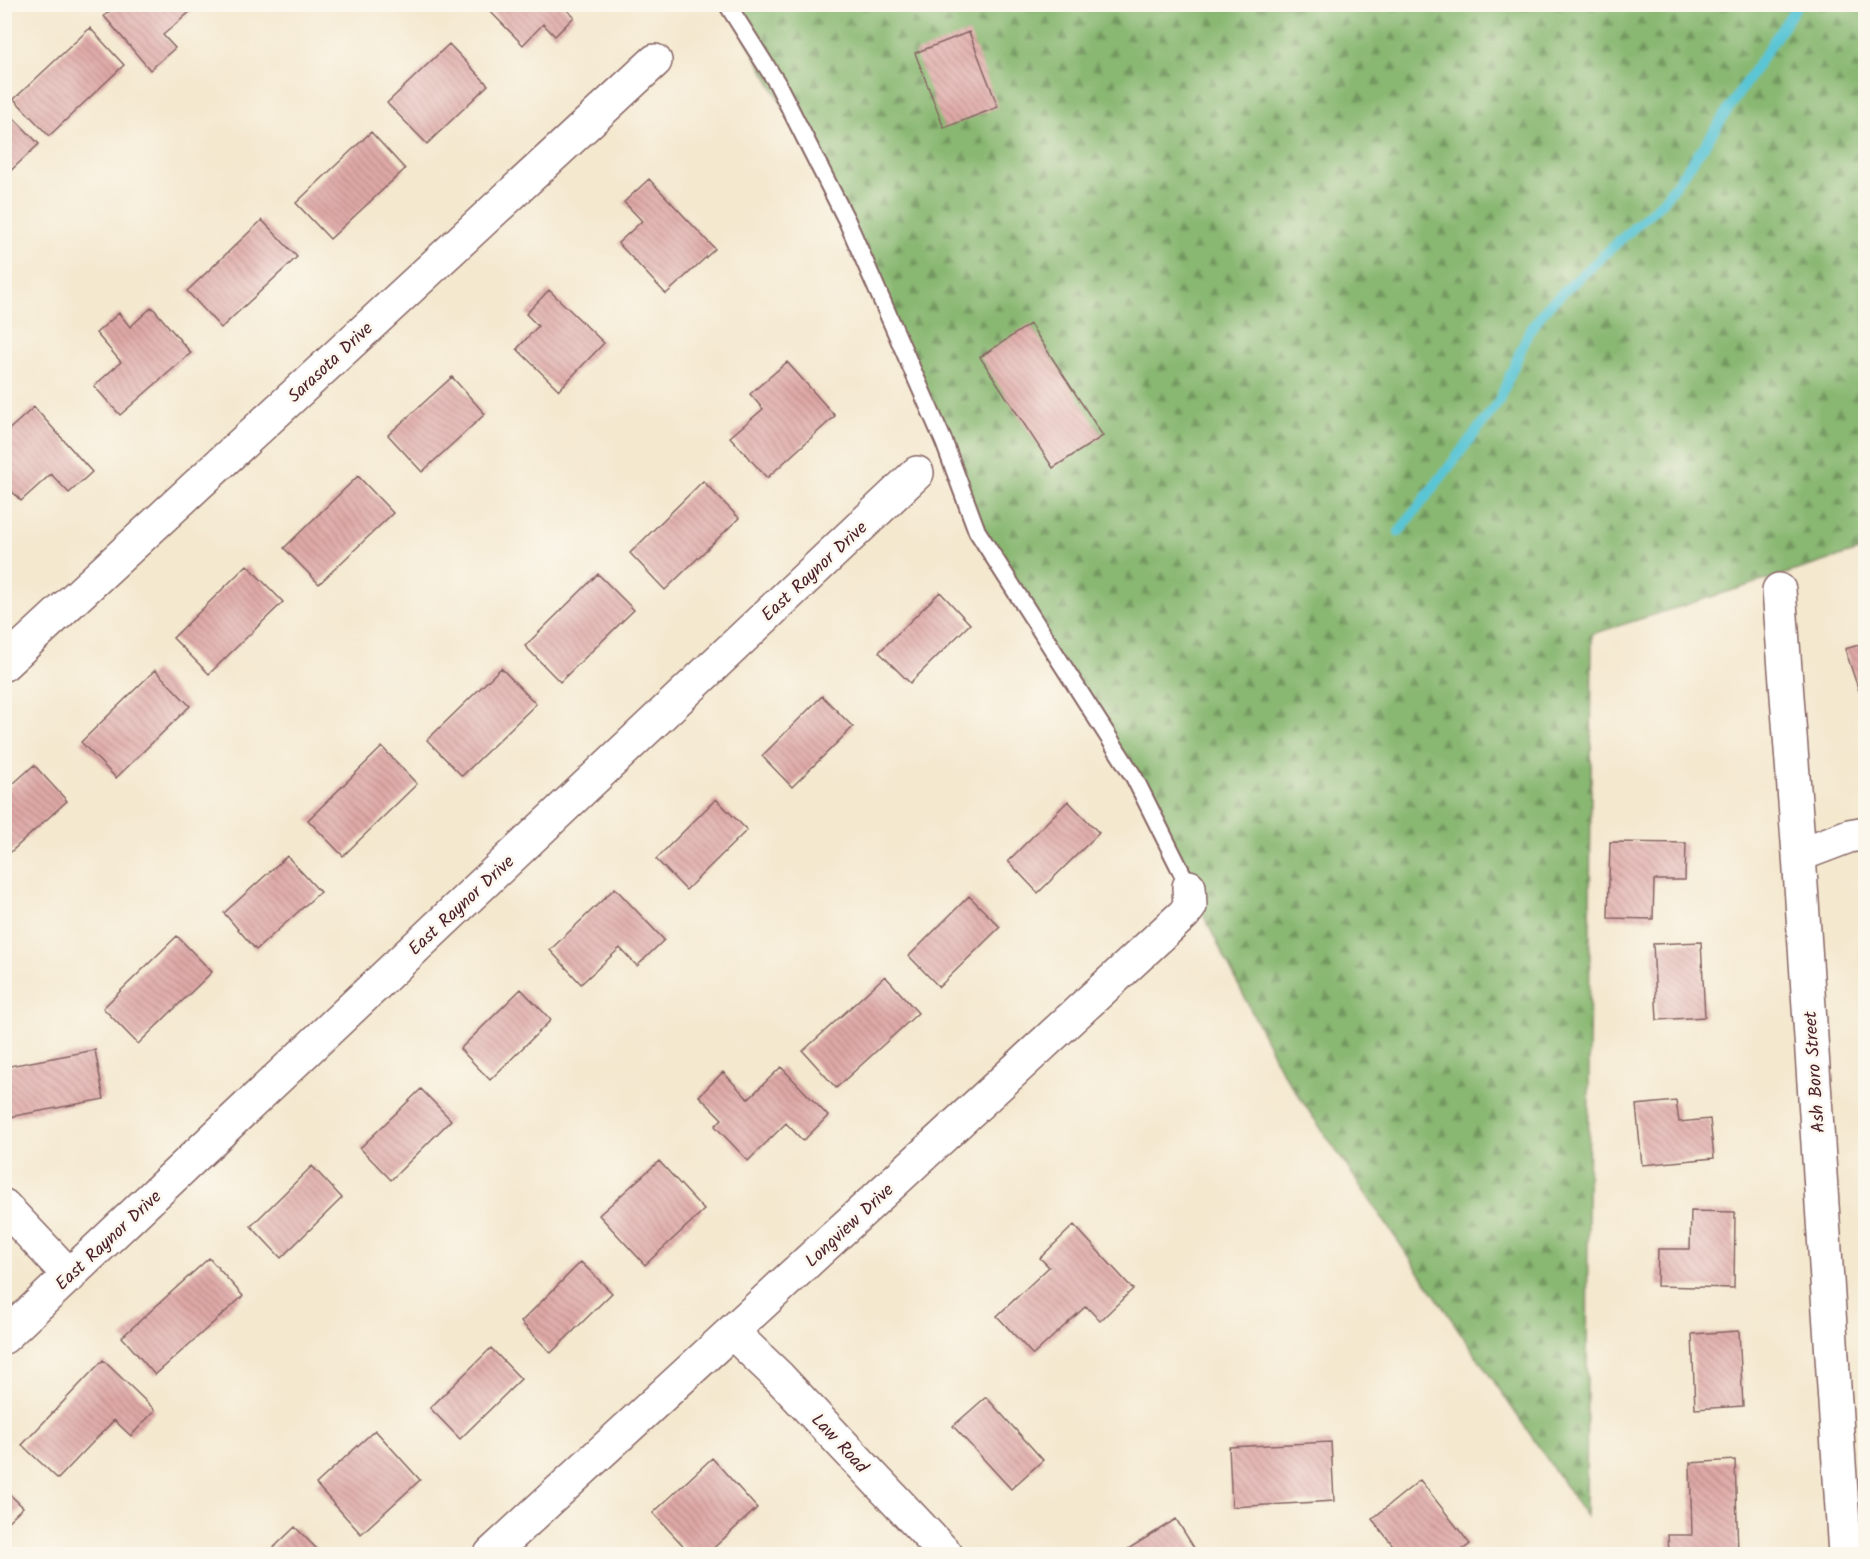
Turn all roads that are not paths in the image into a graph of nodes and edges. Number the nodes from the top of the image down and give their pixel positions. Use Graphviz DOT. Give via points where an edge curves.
graph roads {
  1 [pos="727,4"];
  2 [pos="655,61"];
  3 [pos="917,473"];
  4 [pos="1779,590"];
  5 [pos="4,664"];
  6 [pos="1866,833"];
  7 [pos="1799,855"];
  8 [pos="1189,887"];
  9 [pos="4,1206"];
  10 [pos="70,1276"];
  11 [pos="733,1333"];
  12 [pos="4,1338"];
  13 [pos="491,1554"];
  14 [pos="946,1554"];
  15 [pos="1845,1554"];
  1 -- 8 [label="lane" via="777,83 847,221 944,442 977,531 1134,777"];
  2 -- 5 [label="street, Sarasota Drive"];
  3 -- 10 [label="street, East Raynor Drive"];
  4 -- 7 [label="street, Ash Boro Street"];
  6 -- 7 [label="street"];
  7 -- 15 [label="street, Ash Boro Street"];
  8 -- 11 [label="street, Longview Drive" via="1190,906 1184,914"];
  9 -- 10 [label="street"];
  10 -- 12 [label="street, East Raynor Drive"];
  11 -- 13 [label="street, Longview Drive"];
  11 -- 14 [label="street, Law Road"];
}
